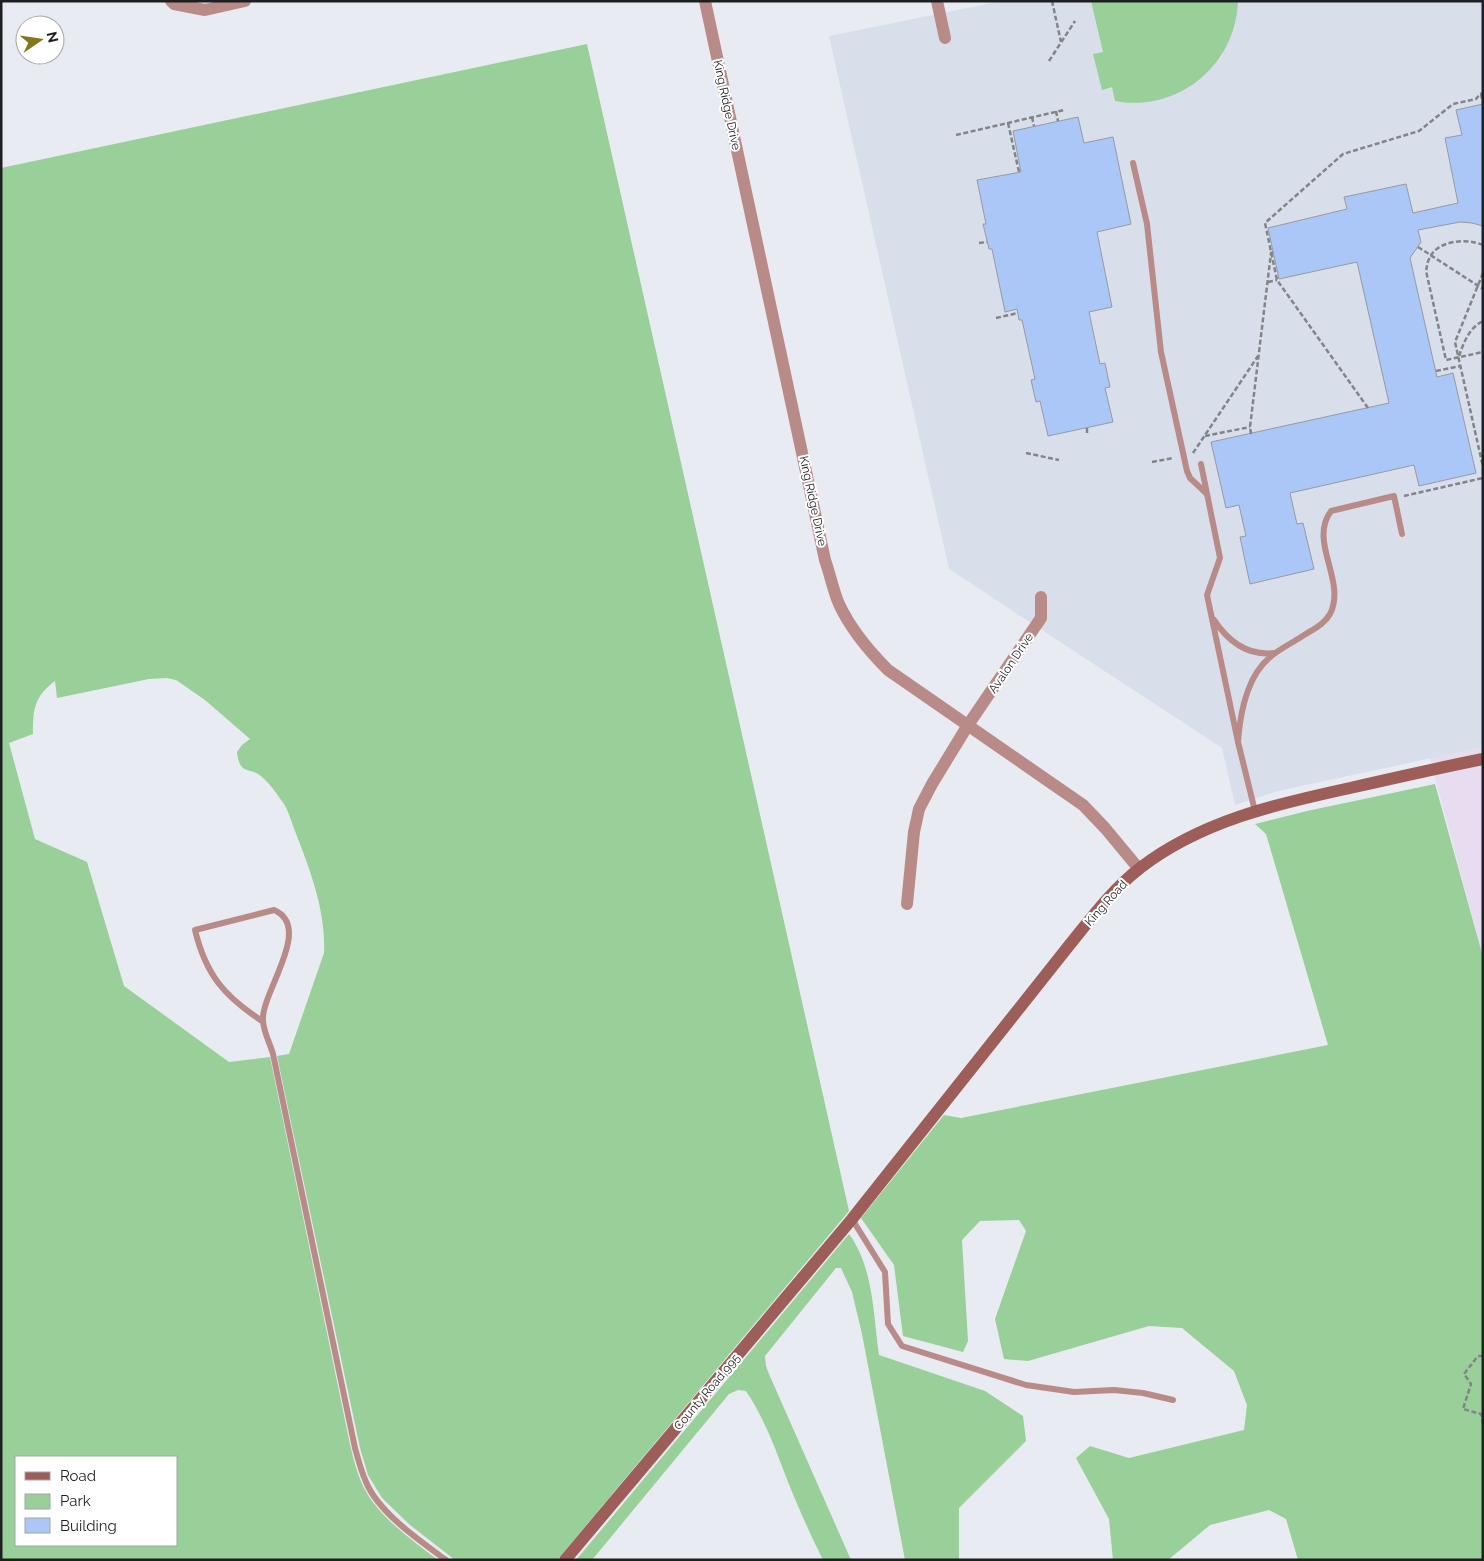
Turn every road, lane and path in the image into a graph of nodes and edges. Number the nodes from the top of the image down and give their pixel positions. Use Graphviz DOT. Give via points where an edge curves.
graph roads {
  1 [pos="171,1"];
  2 [pos="245,1"];
  3 [pos="705,1"];
  4 [pos="937,1"];
  5 [pos="1052,1"];
  6 [pos="1075,21"];
  7 [pos="944,38"];
  8 [pos="1062,42"];
  9 [pos="1049,61"];
  10 [pos="1482,93"];
  11 [pos="1483,103"];
  12 [pos="1064,110"];
  13 [pos="1056,112"];
  14 [pos="1032,117"];
  15 [pos="1058,121"];
  16 [pos="1008,123"];
  17 [pos="1034,126"];
  18 [pos="956,135"];
  19 [pos="1133,163"];
  20 [pos="1018,172"];
  21 [pos="987,242"];
  22 [pos="979,243"];
  23 [pos="1483,245"];
  24 [pos="1418,247"];
  25 [pos="1272,252"];
  26 [pos="1431,255"];
  27 [pos="1483,273"];
  28 [pos="1277,280"];
  29 [pos="1268,282"];
  30 [pos="1478,286"];
  31 [pos="1483,289"];
  32 [pos="1018,313"];
  33 [pos="996,318"];
  34 [pos="1483,321"];
  35 [pos="1483,352"];
  36 [pos="1259,355"];
  37 [pos="1458,357"];
  38 [pos="1446,360"];
  39 [pos="1460,366"];
  40 [pos="1448,368"];
  41 [pos="1436,371"];
  42 [pos="1368,408"];
  43 [pos="1250,427"];
  44 [pos="1087,428"];
  45 [pos="1088,433"];
  46 [pos="1251,434"];
  47 [pos="1204,436"];
  48 [pos="1026,453"];
  49 [pos="1192,454"];
  50 [pos="1172,458"];
  51 [pos="1059,460"];
  52 [pos="1152,462"];
  53 [pos="1201,464"];
  54 [pos="1483,466"];
  55 [pos="1483,478"];
  56 [pos="1206,493"];
  57 [pos="1404,496"];
  58 [pos="1402,534"];
  59 [pos="1041,596"];
  60 [pos="1211,615"];
  61 [pos="1278,652"];
  62 [pos="968,725"];
  63 [pos="1238,742"];
  64 [pos="1483,759"];
  65 [pos="1255,811"];
  66 [pos="1139,869"];
  67 [pos="907,904"];
  68 [pos="262,1020"];
  69 [pos="850,1222"];
  70 [pos="1483,1356"];
  71 [pos="1172,1400"];
  72 [pos="1483,1424"];
  73 [pos="446,1560"];
  74 [pos="566,1560"];
  1 -- 2 [label="street" via="205,10"];
  3 -- 62 [label="street, King Ridge Drive" via="825,560 839,604 864,646 888,670"];
  4 -- 7 [label="street"];
  5 -- 8 [label="path"];
  6 -- 8 [label="path"];
  8 -- 9 [label="path"];
  10 -- 11 [label="path"];
  10 -- 25 [label="path" via="1476,98 1453,104 1419,131 1343,154 1265,223"];
  12 -- 13 [label="path"];
  13 -- 14 [label="path"];
  13 -- 15 [label="path"];
  14 -- 16 [label="path"];
  14 -- 17 [label="path"];
  16 -- 18 [label="path"];
  16 -- 20 [label="path"];
  19 -- 56 [label="lane" via="1147,224 1161,352 1187,471"];
  21 -- 22 [label="path"];
  23 -- 26 [label="path" via="1459,241"];
  24 -- 26 [label="path"];
  25 -- 28 [label="path"];
  25 -- 29 [label="path"];
  26 -- 30 [label="path"];
  26 -- 38 [label="path" via="1426,271"];
  27 -- 30 [label="path"];
  28 -- 29 [label="path"];
  28 -- 42 [label="path"];
  29 -- 36 [label="path"];
  30 -- 31 [label="path"];
  30 -- 37 [label="path" via="1455,342"];
  32 -- 33 [label="path"];
  34 -- 37 [label="path" via="1464,340"];
  35 -- 37 [label="path"];
  36 -- 43 [label="path"];
  36 -- 47 [label="path"];
  37 -- 38 [label="path"];
  37 -- 39 [label="path"];
  38 -- 40 [label="path"];
  39 -- 40 [label="path"];
  39 -- 54 [label="path"];
  40 -- 41 [label="path"];
  43 -- 46 [label="path"];
  43 -- 47 [label="path"];
  44 -- 45 [label="path"];
  47 -- 49 [label="path"];
  48 -- 51 [label="path"];
  50 -- 52 [label="path"];
  53 -- 56 [label="lane"];
  55 -- 57 [label="path"];
  56 -- 60 [label="lane" via="1220,558 1207,595"];
  58 -- 61 [label="lane" via="1394,496 1331,511 1326,517 1323,537 1335,592 1332,608 1323,623"];
  59 -- 62 [label="street, Avalon Drive" via="1041,618"];
  60 -- 61 [label="lane" via="1220,629 1240,646 1252,652"];
  60 -- 63 [label="lane"];
  61 -- 63 [label="lane" via="1259,669 1243,703"];
  62 -- 66 [label="street, King Ridge Drive" via="1083,805"];
  62 -- 67 [label="street, Avalon Drive" via="920,809 914,832"];
  63 -- 65 [label="lane"];
  64 -- 65 [label="street, King Road"];
  65 -- 66 [label="street, King Road" via="1195,834"];
  66 -- 69 [label="street, King Road" via="1071,943"];
  68 -- 68 [label="lane" via="229,996 216,979 205,961 195,930 274,910 282,914 288,924 287,941"];
  68 -- 73 [label="lane" via="273,1054 360,1467 366,1483 383,1506 408,1531"];
  69 -- 71 [label="lane" via="885,1272 888,1324 902,1346 1026,1385 1074,1392 1123,1391"];
  69 -- 74 [label="street, County Road 995"];
  70 -- 72 [label="path" via="1478,1356 1464,1374 1471,1384 1463,1409 1481,1414"];
}
